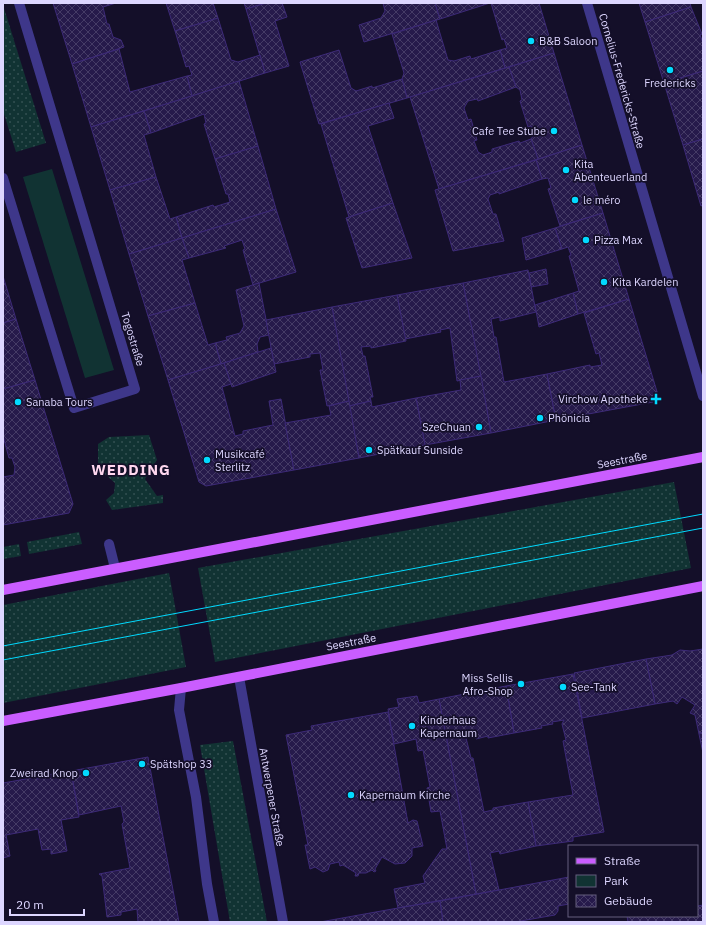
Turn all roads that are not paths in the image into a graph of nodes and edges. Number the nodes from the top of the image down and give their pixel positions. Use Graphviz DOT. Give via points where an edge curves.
graph roads {
  1 [pos="19,3"];
  2 [pos="587,3"];
  3 [pos="3,178"];
  4 [pos="703,396"];
  5 [pos="703,457"];
  6 [pos="109,544"];
  7 [pos="115,568"];
  8 [pos="703,586"];
  9 [pos="3,590"];
  10 [pos="239,677"];
  11 [pos="181,688"];
  12 [pos="3,721"];
  13 [pos="214,922"];
  14 [pos="283,922"];
  1 -- 3 [label="street, Togostraße" via="135,389 74,408"];
  2 -- 4 [label="street, Cornelius-Fredericks-Straße"];
  5 -- 7 [label="main road, Seestraße"];
  6 -- 7 [label="street"];
  7 -- 9 [label="main road, Seestraße"];
  8 -- 10 [label="main road, Seestraße"];
  10 -- 11 [label="main road, Seestraße"];
  10 -- 14 [label="street, Antwerpener Straße"];
  11 -- 12 [label="main road, Seestraße"];
  11 -- 13 [label="street" via="179,710 196,797"];
}
